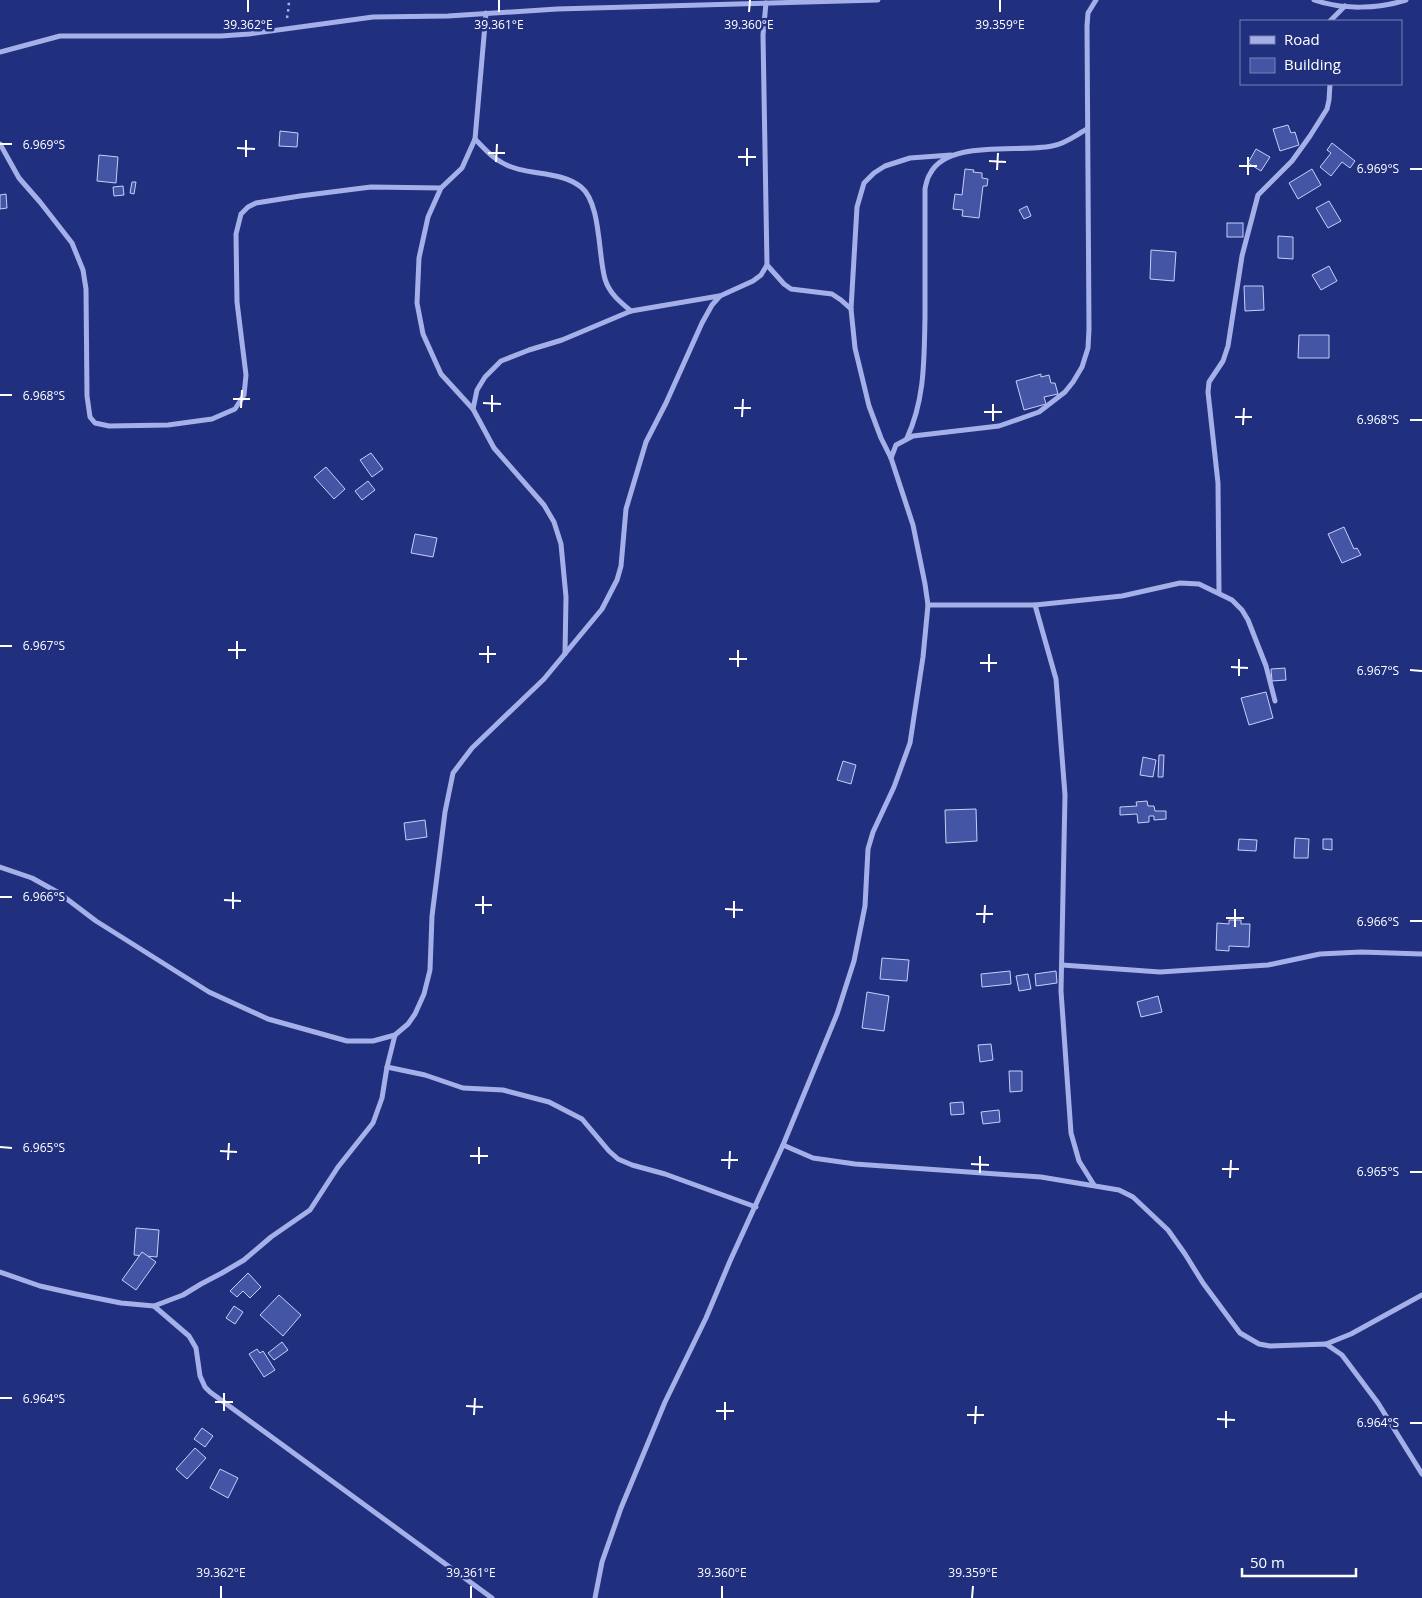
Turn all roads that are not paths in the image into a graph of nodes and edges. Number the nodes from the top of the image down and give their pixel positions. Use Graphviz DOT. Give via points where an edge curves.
graph roads {
  1 [pos="878,0"];
  2 [pos="1096,0"];
  3 [pos="1314,0"];
  4 [pos="1327,0"];
  5 [pos="1406,0"];
  6 [pos="842,1"];
  7 [pos="764,2"];
  8 [pos="1331,6"];
  9 [pos="1346,6"];
  10 [pos="486,13"];
  11 [pos="1331,20"];
  12 [pos="0,52"];
  13 [pos="1330,85"];
  14 [pos="1086,129"];
  15 [pos="475,139"];
  16 [pos="0,144"];
  17 [pos="951,155"];
  18 [pos="441,188"];
  19 [pos="767,265"];
  20 [pos="720,296"];
  21 [pos="850,310"];
  22 [pos="631,311"];
  23 [pos="473,410"];
  24 [pos="907,438"];
  25 [pos="890,458"];
  26 [pos="1218,593"];
  27 [pos="928,605"];
  28 [pos="1035,605"];
  29 [pos="565,655"];
  30 [pos="1275,701"];
  31 [pos="0,867"];
  32 [pos="1422,954"];
  33 [pos="1062,965"];
  34 [pos="395,1035"];
  35 [pos="387,1067"];
  36 [pos="783,1145"];
  37 [pos="1094,1184"];
  38 [pos="756,1207"];
  39 [pos="0,1272"];
  40 [pos="1422,1295"];
  41 [pos="154,1306"];
  42 [pos="1326,1344"];
  43 [pos="1422,1474"];
  44 [pos="492,1598"];
  45 [pos="595,1598"];
  1 -- 6 [label="street"];
  2 -- 14 [label="street" via="1088,13"];
  3 -- 8 [label="street"];
  4 -- 8 [label="street"];
  5 -- 9 [label="street" via="1369,7"];
  6 -- 7 [label="street"];
  7 -- 10 [label="street"];
  7 -- 19 [label="street"];
  8 -- 9 [label="street"];
  9 -- 11 [label="street"];
  10 -- 12 [label="street" via="373,17 221,36 60,36"];
  10 -- 15 [label="street"];
  13 -- 26 [label="street" via="1327,109 1310,136 1292,161 1258,195 1242,256 1228,346 1223,361 1209,382 1218,484"];
  14 -- 17 [label="street" via="1054,146"];
  14 -- 24 [label="street" via="1089,329 1082,367 1073,382 1053,402 1020,420 999,426 925,433"];
  15 -- 18 [label="street" via="462,168"];
  15 -- 22 [label="street" via="501,163 563,178 582,188 593,209 610,292"];
  16 -- 18 [label="street" via="19,178 72,244 83,270 90,417 96,424 110,426 168,425 212,419 235,409 244,395 246,375 237,302 236,234 241,214 248,207 256,203 370,187"];
  17 -- 21 [label="street" via="910,158 885,166 864,183 857,206"];
  17 -- 24 [label="street" via="930,173 925,189 924,358 921,394"];
  18 -- 23 [label="street" via="428,217 419,258 417,303 423,334 441,374"];
  19 -- 20 [label="street" via="753,282"];
  19 -- 21 [label="street" via="791,289 832,294"];
  20 -- 22 [label="street"];
  20 -- 29 [label="street" via="702,323 646,442 626,510 617,580 602,609"];
  21 -- 25 [label="street" via="869,406"];
  22 -- 23 [label="street" via="500,361 477,390"];
  23 -- 29 [label="street" via="494,448 544,505 554,522 566,597"];
  24 -- 25 [label="street" via="896,445"];
  25 -- 27 [label="street" via="913,525"];
  26 -- 28 [label="street" via="1199,584 1180,583 1122,596"];
  26 -- 30 [label="street" via="1232,600 1248,620 1266,666"];
  27 -- 28 [label="street"];
  27 -- 36 [label="street" via="910,743 868,849 865,906 854,961 837,1014"];
  28 -- 33 [label="street" via="1056,679 1060,724 1065,795"];
  29 -- 34 [label="street" via="472,748 453,773 432,916 430,970 415,1014"];
  31 -- 34 [label="street" via="32,878 59,893 96,921 209,992 268,1019 347,1041 373,1041"];
  32 -- 33 [label="street" via="1320,954 1268,965 1160,972"];
  33 -- 37 [label="street" via="1070,1133 1079,1161"];
  34 -- 35 [label="street"];
  35 -- 38 [label="street" via="463,1088 503,1090 549,1102 582,1119 618,1159"];
  35 -- 41 [label="street" via="382,1098 373,1123 338,1167 310,1210 230,1269"];
  36 -- 37 [label="street" via="813,1158 855,1164 1041,1177"];
  36 -- 38 [label="street"];
  37 -- 42 [label="street" via="1133,1196 1168,1230 1233,1324 1249,1340 1270,1346"];
  38 -- 45 [label="street" via="665,1402 628,1490 602,1562"];
  39 -- 41 [label="street" via="76,1294"];
  40 -- 42 [label="street"];
  41 -- 44 [label="street" via="189,1336 196,1348 200,1376 210,1392"];
  42 -- 43 [label="street" via="1342,1355 1358,1376"];
}
